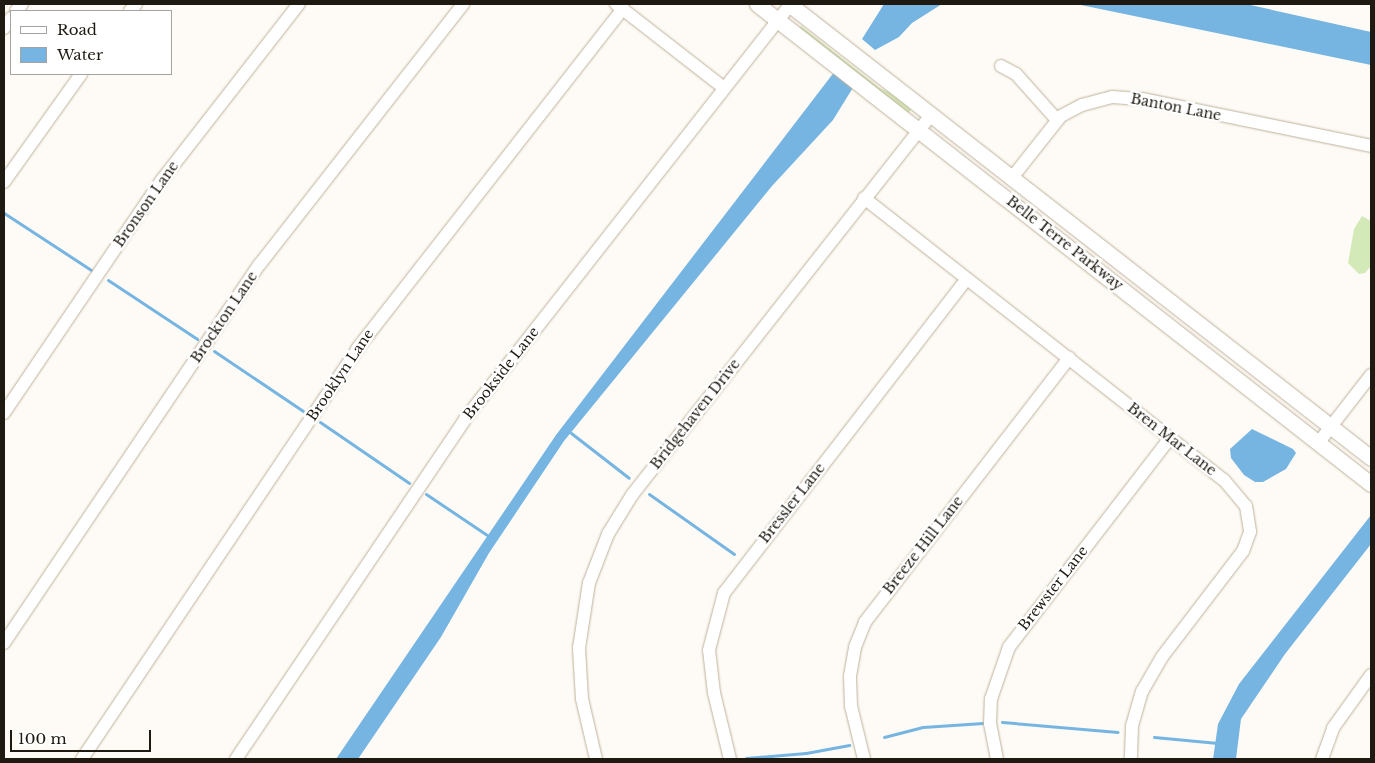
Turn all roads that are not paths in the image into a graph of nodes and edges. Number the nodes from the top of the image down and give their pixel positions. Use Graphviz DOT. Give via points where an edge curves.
graph roads {
  1 [pos="299,4"];
  2 [pos="463,4"];
  3 [pos="757,4"];
  4 [pos="790,4"];
  5 [pos="620,6"];
  6 [pos="778,20"];
  7 [pos="1001,66"];
  8 [pos="80,75"];
  9 [pos="724,88"];
  10 [pos="930,116"];
  11 [pos="1057,120"];
  12 [pos="919,129"];
  13 [pos="1371,146"];
  14 [pos="1011,179"];
  15 [pos="4,182"];
  16 [pos="864,198"];
  17 [pos="1139,276"];
  18 [pos="967,279"];
  19 [pos="1127,291"];
  20 [pos="1069,358"];
  21 [pos="1371,375"];
  22 [pos="4,413"];
  23 [pos="1331,426"];
  24 [pos="1170,438"];
  25 [pos="1319,442"];
  26 [pos="1371,458"];
  27 [pos="1371,484"];
  28 [pos="4,643"];
  29 [pos="1371,675"];
  30 [pos="82,759"];
  31 [pos="236,759"];
  32 [pos="596,759"];
  33 [pos="730,759"];
  34 [pos="864,759"];
  35 [pos="997,759"];
  36 [pos="1131,759"];
  37 [pos="1322,759"];
  1 -- 22 [label="street, Bronson Lane" via="161,181"];
  2 -- 28 [label="street, Brockton Lane" via="260,264"];
  3 -- 6 [label="main road, Belle Terre Parkway"];
  4 -- 6 [label="street, Brookside Lane"];
  4 -- 10 [label="main road, Belle Terre Parkway"];
  5 -- 9 [label="street"];
  5 -- 30 [label="street, Brooklyn Lane" via="362,343"];
  6 -- 9 [label="street, Brookside Lane"];
  6 -- 12 [label="main road, Belle Terre Parkway"];
  7 -- 11 [label="street" via="1016,74"];
  8 -- 15 [label="street"];
  9 -- 31 [label="street, Brookside Lane" via="465,419"];
  10 -- 12 [label="street, Bridgehaven Drive"];
  10 -- 14 [label="main road, Belle Terre Parkway"];
  11 -- 13 [label="street, Banton Lane" via="1090,102 1128,97"];
  11 -- 14 [label="street, Banton Lane"];
  12 -- 16 [label="street, Bridgehaven Drive"];
  12 -- 19 [label="main road, Belle Terre Parkway"];
  14 -- 17 [label="main road, Belle Terre Parkway"];
  16 -- 18 [label="street, Bren Mar Lane"];
  16 -- 32 [label="street, Bridgehaven Drive" via="632,495 601,549 589,583 579,648 582,699"];
  17 -- 19 [label="main road"];
  17 -- 23 [label="main road, Belle Terre Parkway"];
  18 -- 20 [label="street, Bren Mar Lane"];
  18 -- 33 [label="street, Bressler Lane" via="724,593 709,650 714,693"];
  19 -- 25 [label="main road, Belle Terre Parkway"];
  20 -- 24 [label="street, Bren Mar Lane"];
  20 -- 34 [label="street, Breeze Hill Lane" via="865,622 855,647 850,676 852,711"];
  21 -- 23 [label="street"];
  23 -- 25 [label="street"];
  23 -- 26 [label="main road, Belle Terre Parkway"];
  24 -- 35 [label="street, Brewster Lane" via="1009,647 991,699 990,724"];
  24 -- 36 [label="street, Bren Mar Lane" via="1235,490 1248,513 1250,532 1238,558 1162,657 1145,685 1133,719"];
  25 -- 27 [label="main road, Belle Terre Parkway"];
  29 -- 37 [label="street" via="1337,720"];
}
